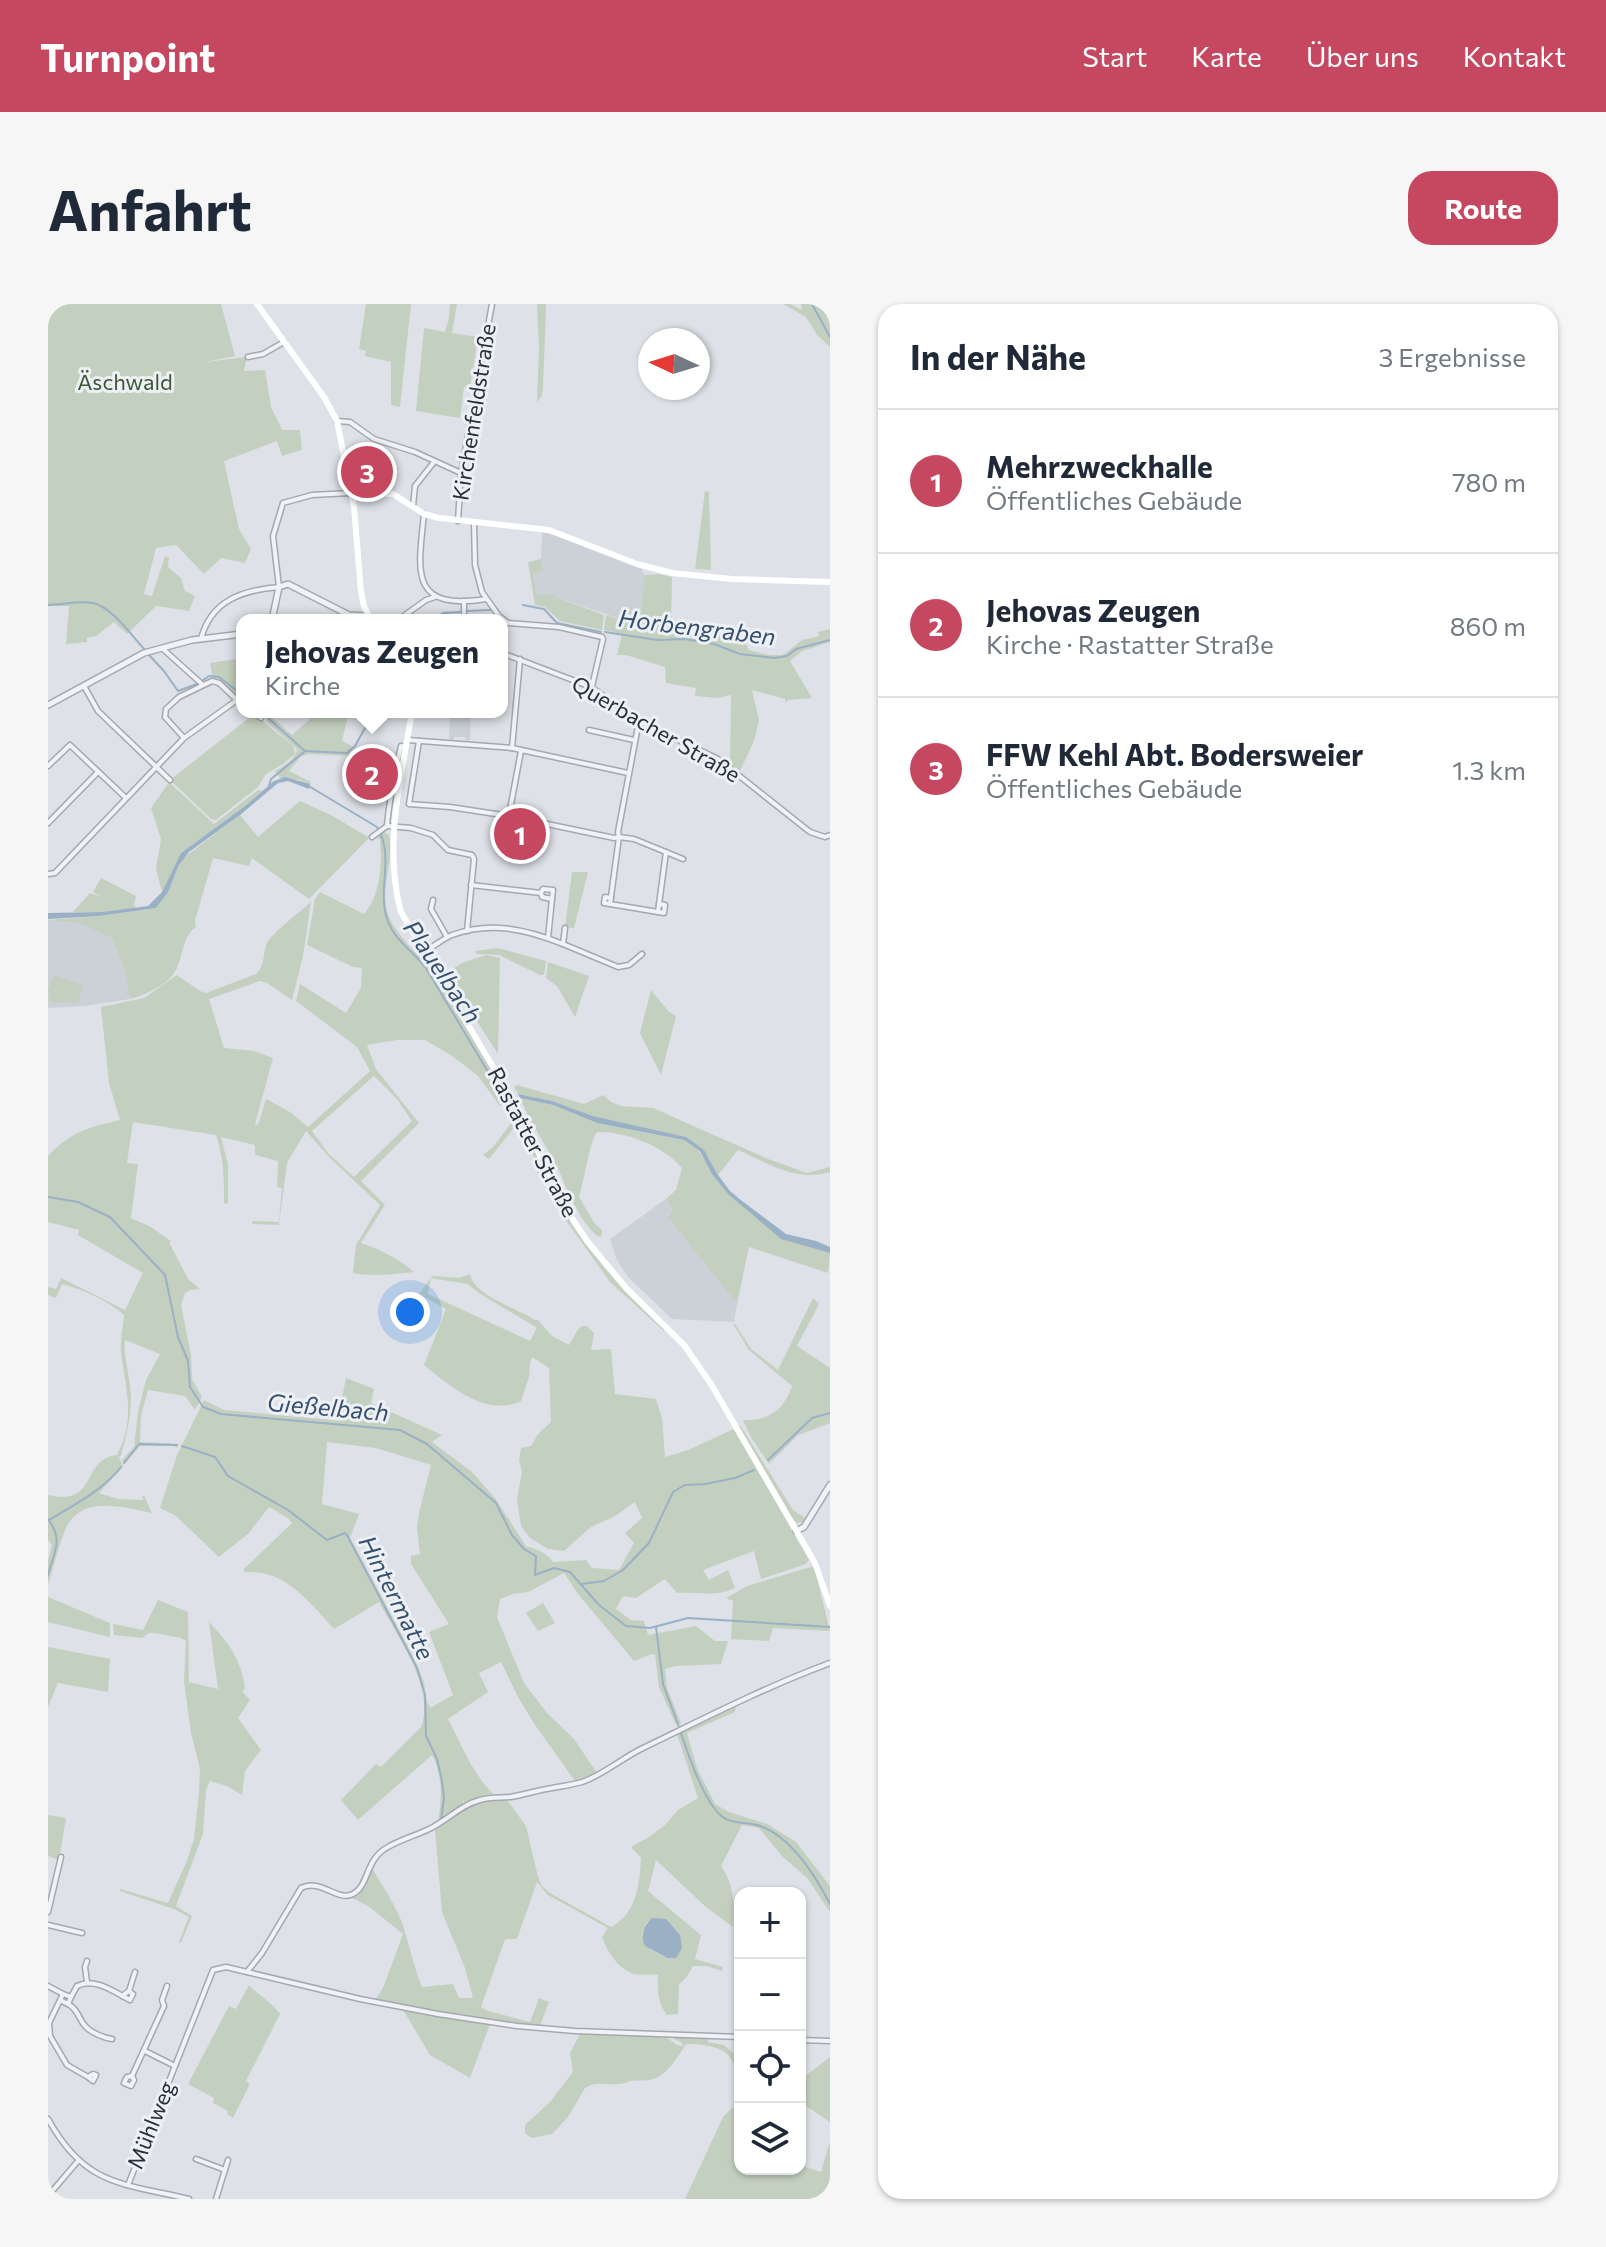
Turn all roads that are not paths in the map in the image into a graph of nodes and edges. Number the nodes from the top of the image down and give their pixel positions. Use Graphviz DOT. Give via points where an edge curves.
graph roads {
  1 [pos="257,304"];
  2 [pos="492,304"];
  3 [pos="284,342"];
  4 [pos="248,357"];
  5 [pos="337,421"];
  6 [pos="434,462"];
  7 [pos="461,473"];
  8 [pos="350,493"];
  9 [pos="413,506"];
  10 [pos="424,514"];
  11 [pos="458,521"];
  12 [pos="474,523"];
  13 [pos="830,582"];
  14 [pos="279,587"];
  15 [pos="426,590"];
  16 [pos="435,597"];
  17 [pos="486,599"];
  18 [pos="426,600"];
  19 [pos="464,601"];
  20 [pos="273,614"];
  21 [pos="347,614"];
  22 [pos="368,614"];
  23 [pos="406,614"];
  24 [pos="464,614"];
  25 [pos="497,614"];
  26 [pos="508,623"];
  27 [pos="236,635"];
  28 [pos="201,639"];
  29 [pos="162,647"];
  30 [pos="508,655"];
  31 [pos="520,659"];
  32 [pos="203,685"];
  33 [pos="84,686"];
  34 [pos="591,687"];
  35 [pos="236,698"];
  36 [pos="48,705"];
  37 [pos="236,705"];
  38 [pos="411,718"];
  39 [pos="639,721"];
  40 [pos="589,730"];
  41 [pos="184,738"];
  42 [pos="635,740"];
  43 [pos="419,741"];
  44 [pos="407,744"];
  45 [pos="512,748"];
  46 [pos="521,751"];
  47 [pos="48,766"];
  48 [pos="155,767"];
  49 [pos="98,772"];
  50 [pos="628,773"];
  51 [pos="170,780"];
  52 [pos="126,798"];
  53 [pos="509,816"];
  54 [pos="49,820"];
  55 [pos="388,827"];
  56 [pos="374,835"];
  57 [pos="828,836"];
  58 [pos="619,837"];
  59 [pos="666,852"];
  60 [pos="683,859"];
  61 [pos="49,876"];
  62 [pos="471,885"];
  63 [pos="541,893"];
  64 [pos="552,899"];
  65 [pos="433,900"];
  66 [pos="565,928"];
  67 [pos="467,931"];
  68 [pos="447,937"];
  69 [pos="548,938"];
  70 [pos="563,944"];
  71 [pos="424,951"];
  72 [pos="642,954"];
  73 [pos="830,1485"];
  74 [pos="796,1531"];
  75 [pos="830,1606"];
  76 [pos="830,1663"];
  77 [pos="61,1857"];
  78 [pos="48,1912"];
  79 [pos="48,1925"];
  80 [pos="82,1933"];
  81 [pos="87,1961"];
  82 [pos="135,1972"];
  83 [pos="247,1972"];
  84 [pos="87,1982"];
  85 [pos="48,1986"];
  86 [pos="167,1986"];
  87 [pos="63,1994"];
  88 [pos="71,1997"];
  89 [pos="60,2000"];
  90 [pos="68,2004"];
  91 [pos="734,2037"];
  92 [pos="112,2039"];
  93 [pos="806,2040"];
  94 [pos="830,2041"];
  95 [pos="55,2046"];
  96 [pos="48,2051"];
  97 [pos="144,2051"];
  98 [pos="175,2066"];
  99 [pos="132,2076"];
  100 [pos="88,2077"];
  101 [pos="48,2119"];
  102 [pos="196,2159"];
  103 [pos="228,2160"];
  104 [pos="78,2161"];
  105 [pos="225,2170"];
  106 [pos="128,2185"];
  107 [pos="48,2196"];
  108 [pos="189,2199"];
  109 [pos="216,2199"];
  1 -- 3 [label="main road"];
  2 -- 7 [label="street, Kirchenfeldstraße"];
  3 -- 4 [label="street"];
  3 -- 5 [label="main road"];
  5 -- 6 [label="street" via="350,422 374,439"];
  5 -- 8 [label="main road"];
  6 -- 7 [label="street"];
  6 -- 9 [label="street" via="415,486"];
  7 -- 11 [label="street, Kirchenfeldstraße"];
  8 -- 9 [label="main road" via="393,494"];
  8 -- 14 [label="street" via="283,503 273,536"];
  8 -- 22 [label="main road"];
  9 -- 10 [label="main road"];
  10 -- 11 [label="main road"];
  10 -- 15 [label="street" via="420,564"];
  11 -- 12 [label="main road"];
  12 -- 13 [label="main road" via="537,527 672,573"];
  12 -- 17 [label="street" via="475,565"];
  14 -- 20 [label="street"];
  14 -- 21 [label="street" via="295,586"];
  14 -- 28 [label="street" via="246,591 226,603 214,611"];
  15 -- 16 [label="street"];
  15 -- 18 [label="street"];
  16 -- 18 [label="street"];
  16 -- 19 [label="street"];
  17 -- 19 [label="street"];
  17 -- 25 [label="street"];
  18 -- 23 [label="street"];
  19 -- 24 [label="street"];
  26 -- 34 [label="street" via="602,637"];
  27 -- 28 [label="street"];
  28 -- 29 [label="street"];
  29 -- 32 [label="street"];
  29 -- 33 [label="street"];
  30 -- 31 [label="street, Querbacher Straße"];
  31 -- 34 [label="street, Querbacher Straße"];
  31 -- 45 [label="street"];
  32 -- 35 [label="street" via="219,683"];
  32 -- 41 [label="street" via="166,709 167,721"];
  33 -- 36 [label="street"];
  33 -- 48 [label="street" via="98,711"];
  34 -- 39 [label="street, Querbacher Straße"];
  37 -- 41 [label="street"];
  38 -- 44 [label="main road, Rastatter Straße"];
  39 -- 42 [label="street"];
  39 -- 57 [label="street, Querbacher Straße" via="718,759 810,832"];
  40 -- 42 [label="street"];
  41 -- 48 [label="street"];
  42 -- 50 [label="street"];
  43 -- 44 [label="street"];
  43 -- 45 [label="street"];
  43 -- 53 [label="street" via="409,804"];
  44 -- 55 [label="main road, Rastatter Straße"];
  45 -- 46 [label="street"];
  46 -- 50 [label="street"];
  46 -- 53 [label="street"];
  47 -- 49 [label="street" via="70,745"];
  48 -- 51 [label="street"];
  48 -- 52 [label="street"];
  49 -- 52 [label="street"];
  49 -- 54 [label="street"];
  50 -- 58 [label="street"];
  52 -- 61 [label="street"];
  53 -- 58 [label="street"];
  55 -- 56 [label="street"];
  55 -- 62 [label="street" via="433,835 448,850 472,855"];
  55 -- 71 [label="main road, Rastatter Straße" via="396,895"];
  58 -- 59 [label="street"];
  58 -- 59 [label="street" via="610,901 658,912"];
  59 -- 60 [label="street"];
  62 -- 63 [label="street"];
  62 -- 67 [label="street"];
  63 -- 64 [label="street"];
  63 -- 64 [label="street" via="553,890"];
  64 -- 69 [label="street"];
  65 -- 68 [label="street" via="431,909"];
  66 -- 70 [label="street"];
  67 -- 68 [label="street"];
  67 -- 69 [label="street" via="503,928"];
  68 -- 71 [label="street"];
  69 -- 70 [label="street"];
  70 -- 72 [label="street" via="618,967"];
  71 -- 74 [label="main road, Rastatter Straße" via="587,1241 684,1345"];
  73 -- 74 [label="street" via="804,1527"];
  74 -- 75 [label="main road, Rastatter Straße" via="815,1563"];
  76 -- 83 [label="street" via="681,1729 583,1782 476,1800 429,1830 377,1853 351,1895 309,1884 301,1888"];
  77 -- 78 [label="street"];
  79 -- 80 [label="street"];
  81 -- 84 [label="street"];
  82 -- 84 [label="street" via="130,2000"];
  83 -- 91 [label="street" via="360,1999 517,2026"];
  83 -- 98 [label="street, Mühlweg" via="213,1970"];
  84 -- 88 [label="street"];
  85 -- 87 [label="street"];
  86 -- 97 [label="street, Mühlweg"];
  87 -- 88 [label="street"];
  87 -- 89 [label="street"];
  88 -- 90 [label="street"];
  89 -- 90 [label="street"];
  89 -- 95 [label="street" via="49,2023"];
  90 -- 92 [label="street" via="87,2029"];
  93 -- 94 [label="street"];
  95 -- 96 [label="street"];
  95 -- 100 [label="street" via="67,2065"];
  97 -- 98 [label="street, Mühlweg"];
  97 -- 99 [label="street, Mühlweg"];
  98 -- 106 [label="street, Mühlweg"];
  101 -- 104 [label="street"];
  102 -- 105 [label="street"];
  103 -- 105 [label="street"];
  104 -- 106 [label="street" via="98,2176"];
  104 -- 107 [label="street"];
  105 -- 109 [label="street"];
  106 -- 108 [label="street"];
}
